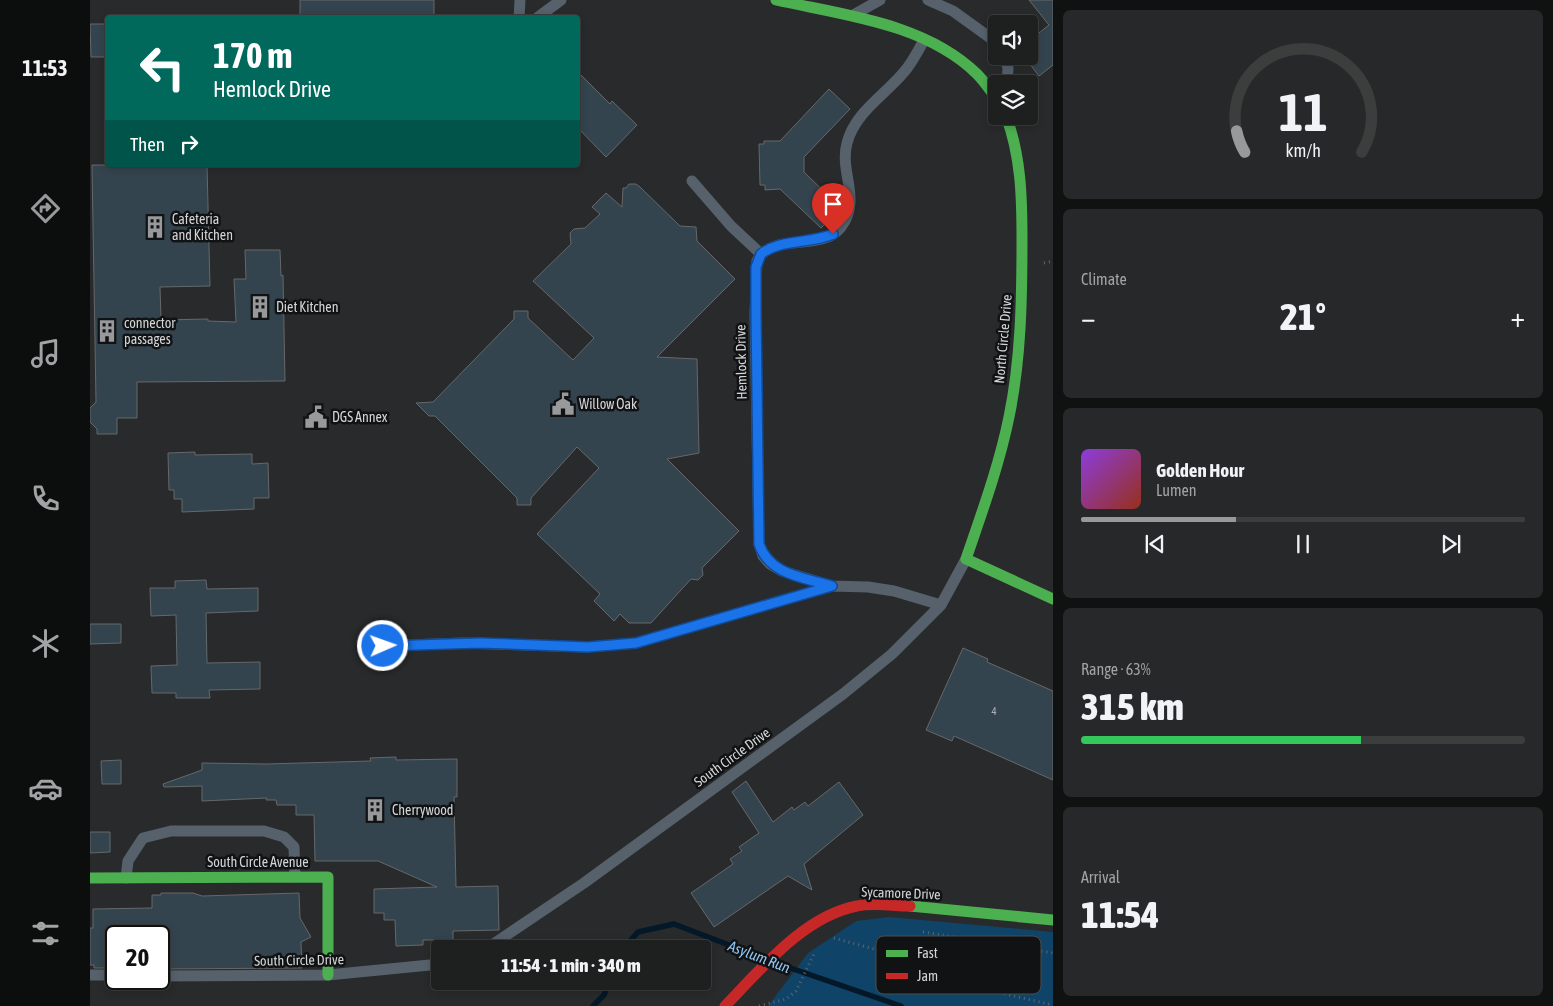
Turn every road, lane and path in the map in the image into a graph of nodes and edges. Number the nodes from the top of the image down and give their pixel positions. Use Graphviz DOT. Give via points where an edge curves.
graph roads {
  1 [pos="520,0"];
  2 [pos="561,0"];
  3 [pos="776,0"];
  4 [pos="880,0"];
  5 [pos="928,0"];
  6 [pos="519,15"];
  7 [pos="542,15"];
  8 [pos="849,18"];
  9 [pos="988,36"];
  10 [pos="924,40"];
  11 [pos="988,87"];
  12 [pos="1009,125"];
  13 [pos="692,181"];
  14 [pos="761,254"];
  15 [pos="966,559"];
  16 [pos="832,586"];
  17 [pos="1053,599"];
  18 [pos="941,605"];
  19 [pos="383,646"];
  20 [pos="295,877"];
  21 [pos="90,878"];
  22 [pos="126,878"];
  23 [pos="1053,920"];
  24 [pos="916,931"];
  25 [pos="842,935"];
  26 [pos="953,936"];
  27 [pos="834,937"];
  28 [pos="499,940"];
  29 [pos="826,941"];
  30 [pos="876,949"];
  31 [pos="816,952"];
  32 [pos="431,965"];
  33 [pos="90,975"];
  34 [pos="328,975"];
  35 [pos="105,976"];
  36 [pos="170,976"];
  37 [pos="1005,994"];
  38 [pos="1053,1005"];
  39 [pos="725,1006"];
  40 [pos="759,1006"];
  1 -- 6 [label="lane"];
  2 -- 7 [label="lane"];
  3 -- 8 [label="street"];
  4 -- 8 [label="lane"];
  5 -- 9 [label="lane" via="960,16"];
  8 -- 10 [label="street"];
  10 -- 11 [label="street" via="968,66"];
  10 -- 14 [label="lane" via="904,73 868,108 850,135 845,161 851,208 839,229 819,240 777,246"];
  12 -- 15 [label="street, North Circle Drive" via="1020,168 1023,257 1020,339 1006,430"];
  13 -- 14 [label="lane" via="731,226"];
  14 -- 16 [label="lane, Hemlock Drive" via="756,267 759,544 763,556 782,571"];
  15 -- 17 [label="street"];
  15 -- 18 [label="lane, South Circle Drive"];
  16 -- 18 [label="lane, Hemlock Drive" via="894,591"];
  16 -- 19 [label="lane" via="636,643 588,647 480,643"];
  18 -- 28 [label="lane, South Circle Drive" via="892,654 843,694"];
  20 -- 22 [label="street, South Circle Avenue"];
  20 -- 22 [label="lane" via="294,847 284,837 264,831 171,831 143,838 128,861"];
  20 -- 34 [label="street, South Circle Avenue" via="328,877"];
  21 -- 22 [label="street, South Circle Avenue"];
  23 -- 39 [label="street, Sycamore Drive" via="930,907 859,905 823,918 777,952"];
  24 -- 26 [label="path"];
  25 -- 27 [label="path"];
  27 -- 29 [label="path"];
  27 -- 30 [label="path"];
  31 -- 40 [label="path" via="796,991 786,999"];
  32 -- 34 [label="lane, South Circle Drive"];
  33 -- 35 [label="lane"];
  34 -- 36 [label="lane, South Circle Drive"];
  37 -- 38 [label="path"];
}
